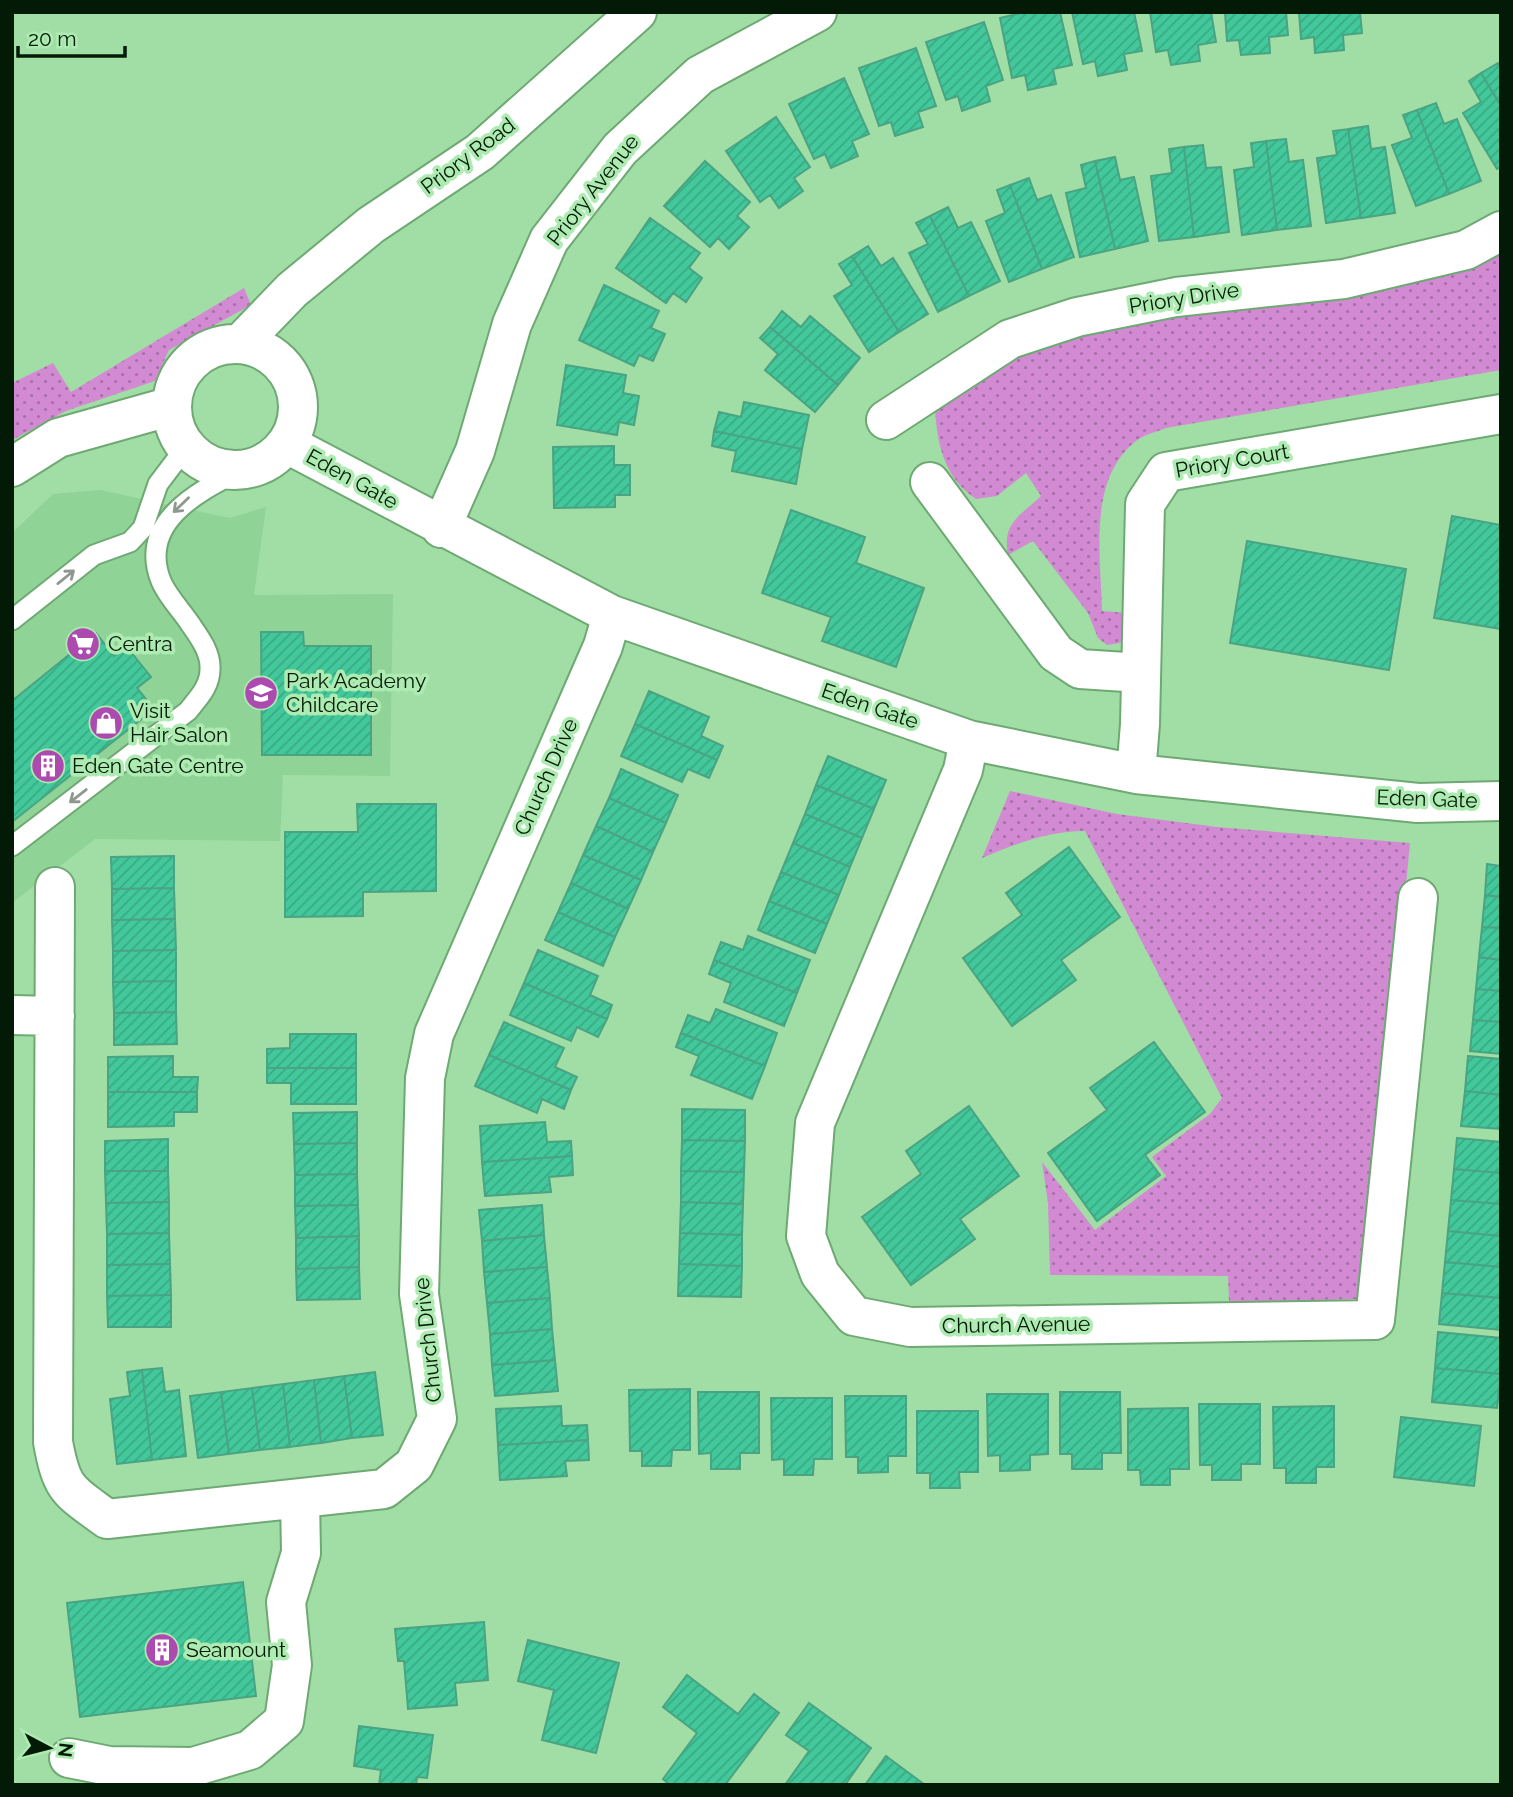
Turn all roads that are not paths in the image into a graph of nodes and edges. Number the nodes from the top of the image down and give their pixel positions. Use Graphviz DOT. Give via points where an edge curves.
graph roads {
  1 [pos="637,12"];
  2 [pos="817,12"];
  3 [pos="1501,231"];
  4 [pos="292,290"];
  5 [pos="240,344"];
  6 [pos="289,375"];
  7 [pos="172,406"];
  8 [pos="1501,414"];
  9 [pos="886,420"];
  10 [pos="287,444"];
  11 [pos="186,447"];
  12 [pos="12,467"];
  13 [pos="239,471"];
  14 [pos="930,482"];
  15 [pos="441,528"];
  16 [pos="612,615"];
  17 [pos="12,620"];
  18 [pos="1141,673"];
  19 [pos="969,740"];
  20 [pos="1136,774"];
  21 [pos="1501,801"];
  22 [pos="12,846"];
  23 [pos="55,887"];
  24 [pos="1418,898"];
  25 [pos="12,1015"];
  26 [pos="55,1016"];
  27 [pos="300,1498"];
  28 [pos="69,1758"];
  1 -- 4 [label="street, Priory Road" via="480,152 371,225"];
  2 -- 15 [label="street, Priory Avenue" via="700,75 620,149 550,240 512,324 475,451"];
  3 -- 9 [label="street, Priory Drive" via="1466,250 1344,279 1188,295 1077,317 1010,339"];
  4 -- 5 [label="street, Priory Road"];
  4 -- 6 [label="street"];
  5 -- 6 [label="street" via="276,359"];
  5 -- 7 [label="street" via="201,354 186,368"];
  6 -- 10 [label="street" via="298,410"];
  7 -- 11 [label="street" via="175,427"];
  7 -- 12 [label="street" via="58,438"];
  8 -- 18 [label="street, Priory Court" via="1166,472 1145,505"];
  10 -- 13 [label="street" via="266,462"];
  10 -- 15 [label="street, Eden Gate"];
  11 -- 13 [label="street" via="201,461"];
  17 -- 11 [label="lane, one-way" via="93,555 130,542 143,528 158,484"];
  13 -- 22 [label="lane, one-way" via="194,493 173,513 160,534 155,562 162,583 204,643 211,667 207,687 188,711"];
  14 -- 18 [label="street" via="1056,653 1080,669"];
  15 -- 16 [label="street, Eden Gate"];
  16 -- 19 [label="street, Eden Gate"];
  16 -- 27 [label="street, Church Drive" via="603,646 434,1034 425,1078 419,1293 437,1419 414,1465 384,1489"];
  18 -- 20 [label="street, Priory Court"];
  19 -- 20 [label="street, Eden Gate"];
  19 -- 24 [label="street, Church Avenue" via="962,770 815,1123 806,1236 820,1274 854,1316 910,1326 1375,1320"];
  20 -- 21 [label="street, Eden Gate" via="1418,803"];
  23 -- 26 [label="street, Church Drive"];
  25 -- 26 [label="street"];
  26 -- 27 [label="street, Church Drive" via="53,1441 65,1488 107,1519"];
  27 -- 28 [label="street" via="301,1553 286,1602 292,1665 284,1721 250,1750 193,1767 109,1766"];
}
